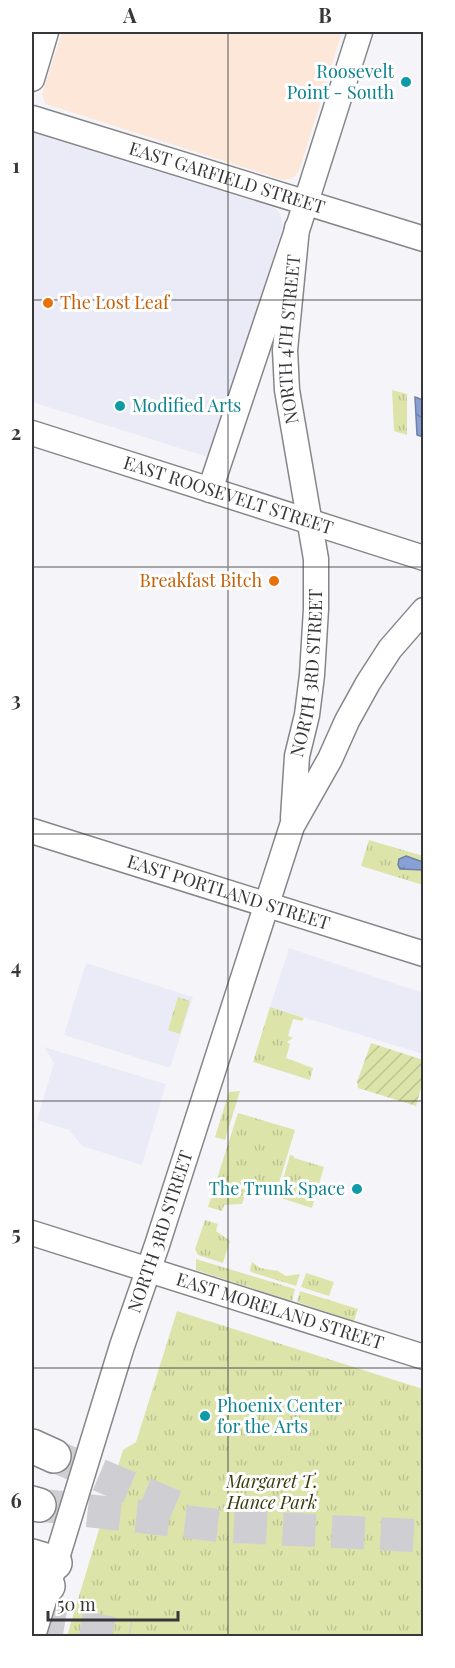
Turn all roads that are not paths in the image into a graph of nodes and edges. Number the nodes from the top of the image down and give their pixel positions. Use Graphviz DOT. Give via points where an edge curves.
graph roads {
  1 [pos="46,32"];
  2 [pos="360,32"];
  3 [pos="32,79"];
  4 [pos="32,118"];
  5 [pos="305,202"];
  6 [pos="297,228"];
  7 [pos="423,239"];
  8 [pos="32,433"];
  9 [pos="210,490"];
  10 [pos="310,522"];
  11 [pos="423,558"];
  12 [pos="423,610"];
  13 [pos="292,826"];
  14 [pos="32,831"];
  15 [pos="266,905"];
  16 [pos="423,954"];
  17 [pos="32,1233"];
  18 [pos="148,1270"];
  19 [pos="423,1357"];
  20 [pos="42,1572"];
  21 [pos="33,1636"];
  1 -- 3 [label="street"];
  2 -- 5 [label="street, NORTH 4TH STREET"];
  4 -- 5 [label="street, EAST GARFIELD STREET"];
  5 -- 6 [label="street, NORTH 4TH STREET"];
  5 -- 7 [label="street, EAST GARFIELD STREET"];
  6 -- 9 [label="street, NORTH 4TH STREET"];
  6 -- 10 [label="street, NORTH 4TH STREET" via="285,350"];
  8 -- 9 [label="street, EAST ROOSEVELT STREET"];
  9 -- 10 [label="street, EAST ROOSEVELT STREET"];
  10 -- 11 [label="street, EAST ROOSEVELT STREET"];
  10 -- 13 [label="street, NORTH 3RD STREET" via="316,559 316,609 312,675 297,756"];
  12 -- 13 [label="street, NORTH 3RD STREET" via="368,683"];
  13 -- 15 [label="street, NORTH 3RD STREET"];
  14 -- 15 [label="street, EAST PORTLAND STREET"];
  15 -- 16 [label="street, EAST PORTLAND STREET"];
  15 -- 18 [label="street, NORTH 3RD STREET"];
  17 -- 18 [label="street, EAST MORELAND STREET"];
  18 -- 19 [label="street, EAST MORELAND STREET"];
  18 -- 20 [label="street, NORTH 3RD STREET"];
  20 -- 21 [label="street, NORTH 3RD STREET"];
}
